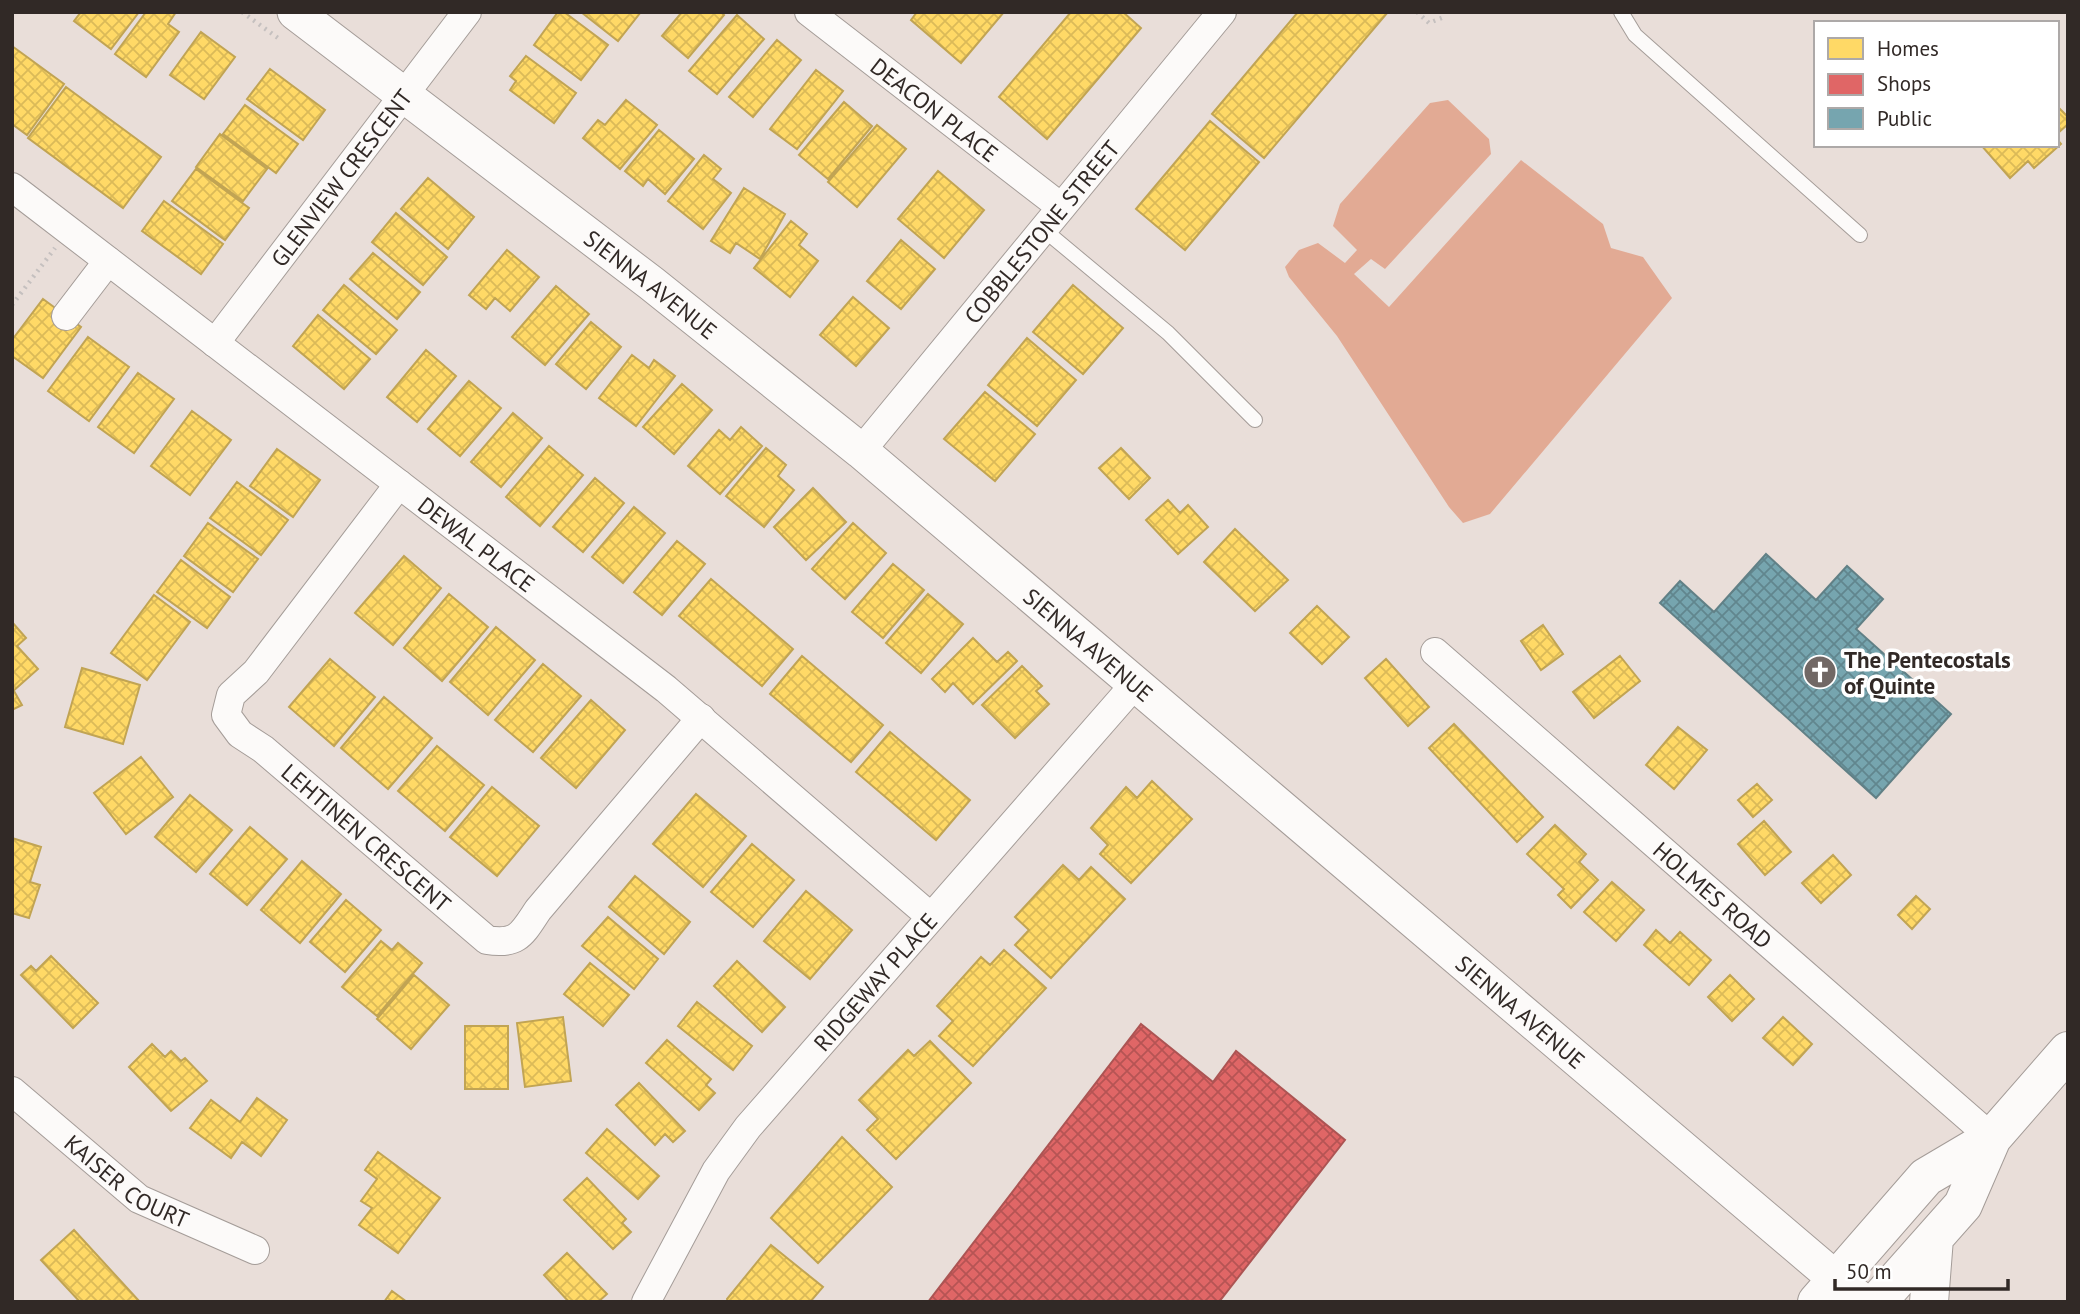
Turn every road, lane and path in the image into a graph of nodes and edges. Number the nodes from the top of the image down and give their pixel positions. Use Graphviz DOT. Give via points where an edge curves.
graph roads {
  1 [pos="295,12"];
  2 [pos="467,12"];
  3 [pos="1222,12"];
  4 [pos="1417,12"];
  5 [pos="1621,12"];
  6 [pos="1444,17"];
  7 [pos="828,18"];
  8 [pos="404,94"];
  9 [pos="12,187"];
  10 [pos="1061,207"];
  11 [pos="1043,229"];
  12 [pos="69,230"];
  13 [pos="1860,236"];
  14 [pos="108,261"];
  15 [pos="12,305"];
  16 [pos="66,316"];
  17 [pos="215,343"];
  18 [pos="1255,420"];
  19 [pos="861,451"];
  20 [pos="399,484"];
  21 [pos="1435,652"];
  22 [pos="1135,684"];
  23 [pos="701,718"];
  24 [pos="931,917"];
  25 [pos="2068,1051"];
  26 [pos="12,1091"];
  27 [pos="1992,1138"];
  28 [pos="1934,1238"];
  29 [pos="255,1250"];
  30 [pos="1839,1294"];
  31 [pos="646,1302"];
  32 [pos="1877,1302"];
  33 [pos="1929,1302"];
  1 -- 8 [label="street, SIENNA AVENUE"];
  2 -- 8 [label="street, GLENVIEW CRESCENT"];
  3 -- 10 [label="street, COBBLESTONE STREET"];
  4 -- 6 [label="path" via="1429,23"];
  5 -- 13 [label="lane" via="1635,35"];
  7 -- 10 [label="street, DEACON PLACE"];
  8 -- 17 [label="street, GLENVIEW CRESCENT"];
  8 -- 19 [label="street, SIENNA AVENUE"];
  9 -- 12 [label="street, DEWAL PLACE"];
  10 -- 11 [label="street, COBBLESTONE STREET"];
  11 -- 18 [label="lane" via="1168,333"];
  11 -- 19 [label="street, COBBLESTONE STREET"];
  12 -- 14 [label="street, DEWAL PLACE"];
  12 -- 15 [label="path"];
  14 -- 16 [label="street"];
  14 -- 17 [label="street, DEWAL PLACE"];
  17 -- 20 [label="street, DEWAL PLACE"];
  19 -- 22 [label="street, SIENNA AVENUE"];
  20 -- 23 [label="street, DEWAL PLACE"];
  20 -- 23 [label="street, LEHTINEN CRESCENT" via="256,672 231,695 226,715 240,734 487,940 504,943 520,936"];
  21 -- 27 [label="street, HOLMES ROAD"];
  22 -- 24 [label="street, RIDGEWAY PLACE"];
  22 -- 30 [label="street, SIENNA AVENUE"];
  23 -- 24 [label="street, DEWAL PLACE"];
  24 -- 31 [label="street, RIDGEWAY PLACE" via="748,1127 716,1171"];
  25 -- 27 [label="main road"];
  26 -- 29 [label="street, KAISER COURT" via="139,1199"];
  27 -- 28 [label="main road" via="1963,1205"];
  27 -- 30 [label="main road" via="1926,1177"];
  28 -- 32 [label="main road"];
  28 -- 33 [label="main road"];
}
